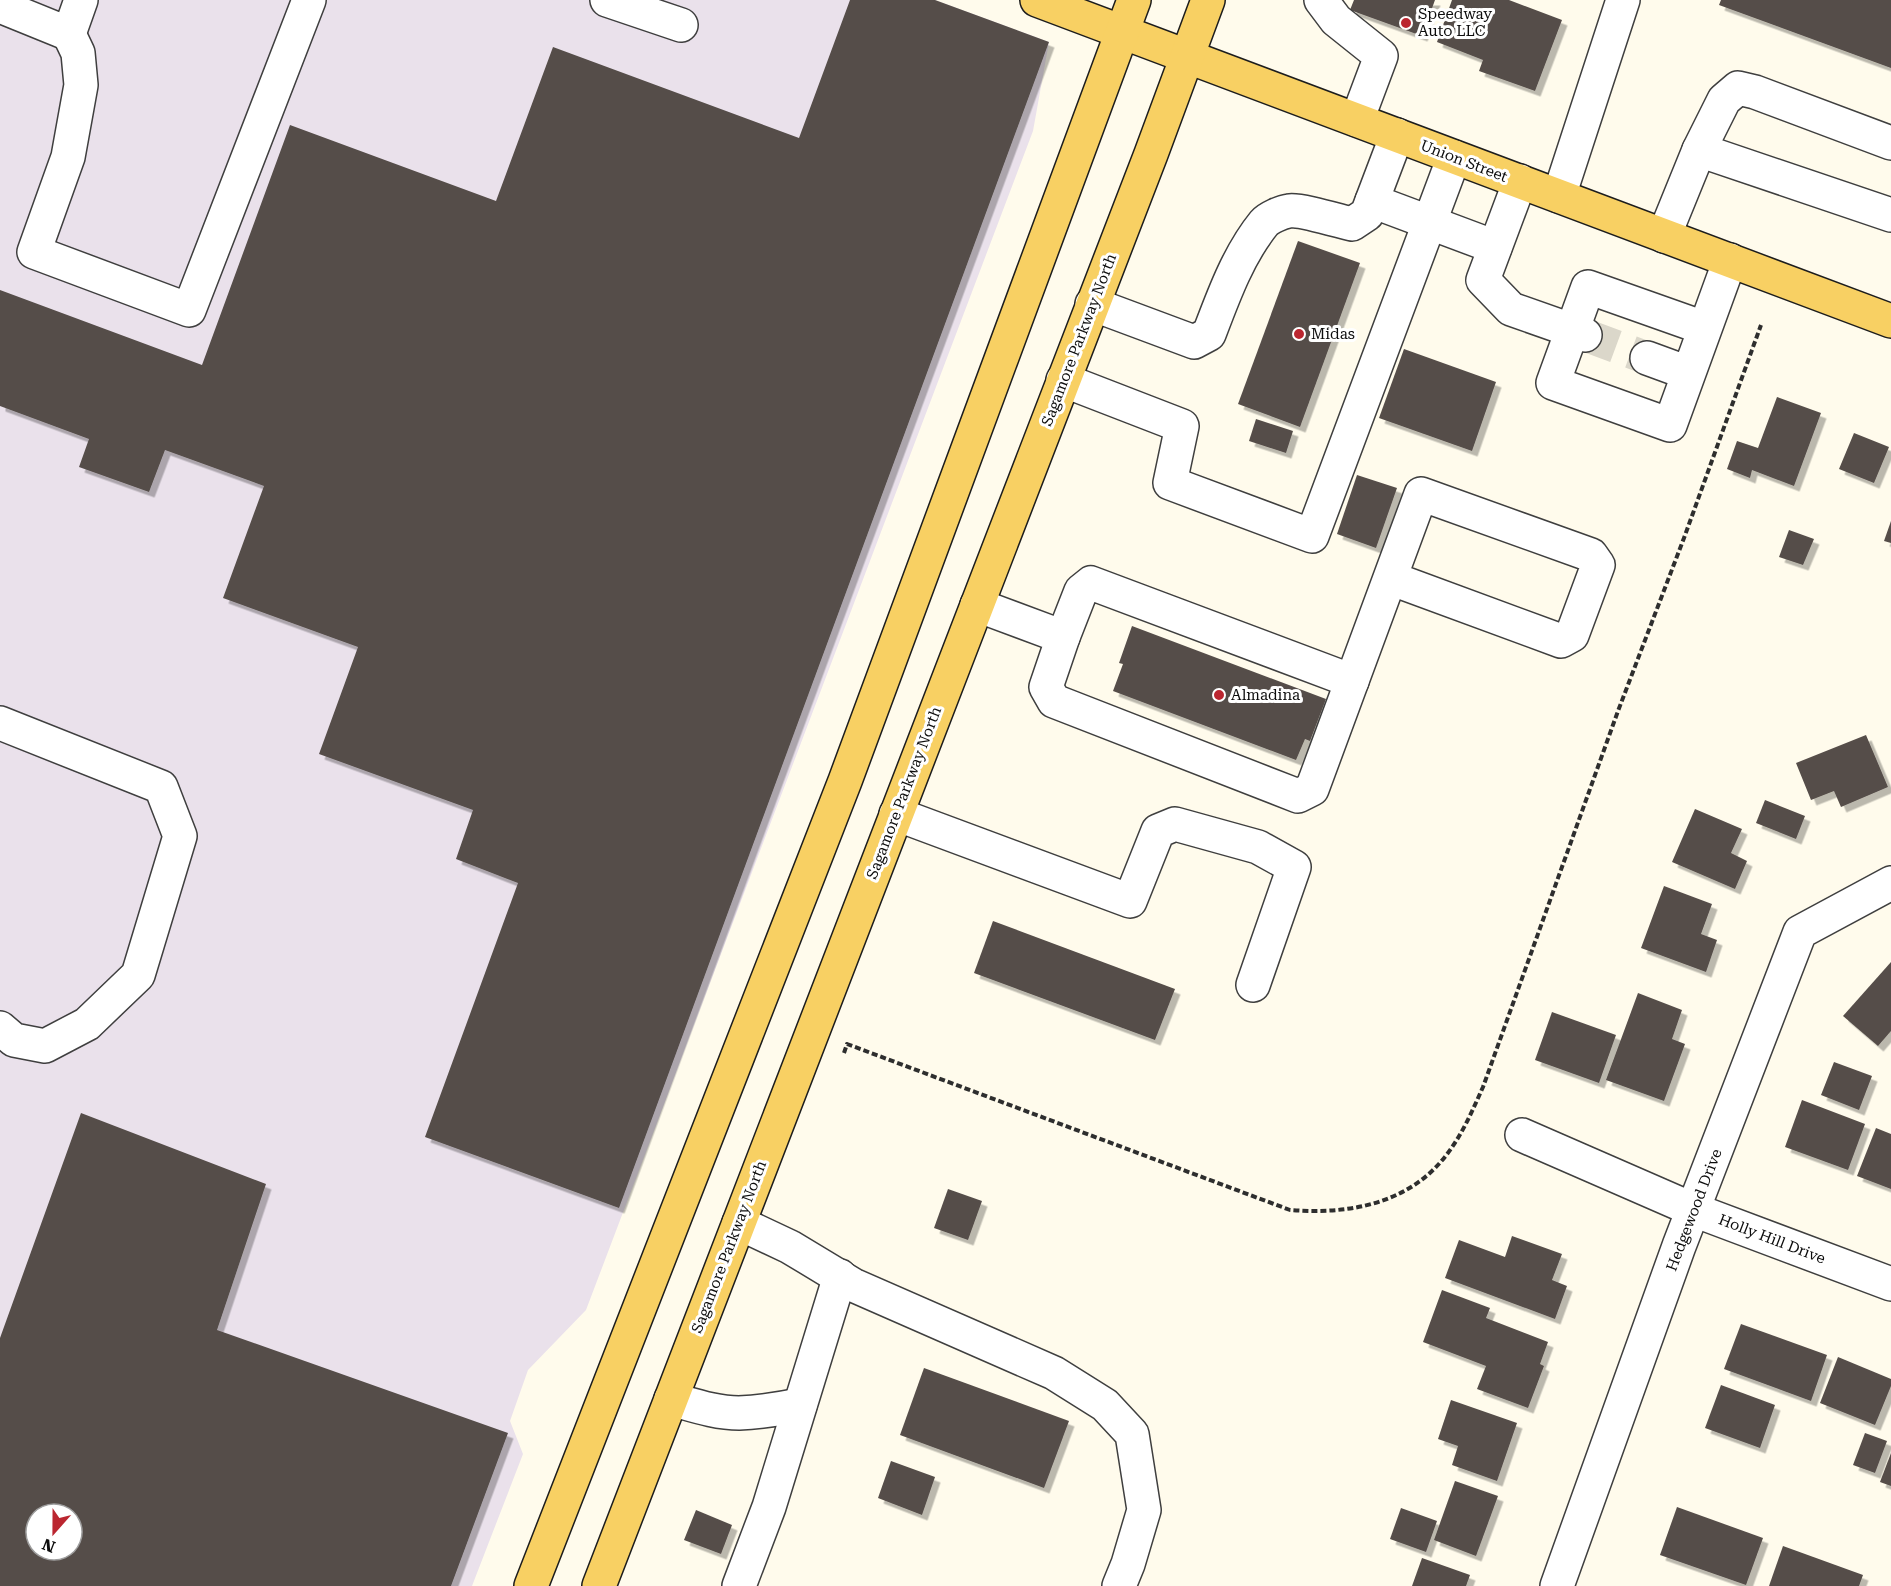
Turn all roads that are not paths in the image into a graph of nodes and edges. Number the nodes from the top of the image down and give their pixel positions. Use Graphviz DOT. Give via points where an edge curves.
graph roads {
  1 [pos="81,0"];
  2 [pos="309,0"];
  3 [pos="607,0"];
  4 [pos="1037,0"];
  5 [pos="1134,0"];
  6 [pos="1208,0"];
  7 [pos="1322,0"];
  8 [pos="1623,0"];
  9 [pos="0,6"];
  10 [pos="681,25"];
  11 [pos="1122,32"];
  12 [pos="69,34"];
  13 [pos="1188,57"];
  14 [pos="1357,120"];
  15 [pos="1397,135"];
  16 [pos="1891,143"];
  17 [pos="1699,150"];
  18 [pos="1454,157"];
  19 [pos="1520,181"];
  20 [pos="1559,196"];
  21 [pos="1372,201"];
  22 [pos="1891,215"];
  23 [pos="1430,223"];
  24 [pos="1664,236"];
  25 [pos="1495,248"];
  26 [pos="1730,260"];
  27 [pos="1092,304"];
  28 [pos="1891,321"];
  29 [pos="1704,328"];
  30 [pos="1579,333"];
  31 [pos="1647,358"];
  32 [pos="1688,373"];
  33 [pos="1063,380"];
  34 [pos="1390,578"];
  35 [pos="977,605"];
  36 [pos="1063,637"];
  37 [pos="1352,681"];
  38 [pos="0,723"];
  39 [pos="896,814"];
  40 [pos="1891,883"];
  41 [pos="1253,985"];
  42 [pos="0,1028"];
  43 [pos="1521,1136"];
  44 [pos="1694,1210"];
  45 [pos="739,1223"];
  46 [pos="840,1276"];
  47 [pos="1891,1284"];
  48 [pos="671,1399"];
  49 [pos="800,1406"];
  50 [pos="531,1586"];
  51 [pos="599,1586"];
  52 [pos="739,1586"];
  53 [pos="1119,1586"];
  54 [pos="1557,1586"];
  1 -- 12 [label="street"];
  2 -- 12 [label="street" via="189,310 34,252 69,157 81,85 78,53"];
  3 -- 10 [label="street"];
  4 -- 11 [label="main road, Union Street"];
  5 -- 11 [label="main road"];
  6 -- 13 [label="main road, Sagamore Parkway North"];
  7 -- 14 [label="street" via="1335,20 1381,56"];
  8 -- 20 [label="street"];
  9 -- 12 [label="street"];
  11 -- 13 [label="main road, Union Street"];
  11 -- 50 [label="main road" via="845,781"];
  13 -- 14 [label="main road, Union Street"];
  13 -- 27 [label="main road, Sagamore Parkway North"];
  14 -- 15 [label="main road, Union Street"];
  15 -- 18 [label="main road, Union Street"];
  15 -- 21 [label="street"];
  16 -- 17 [label="street" via="1738,88 1724,100"];
  17 -- 22 [label="street"];
  17 -- 24 [label="street"];
  18 -- 19 [label="main road, Union Street"];
  18 -- 23 [label="street"];
  19 -- 20 [label="main road, Union Street"];
  19 -- 25 [label="street"];
  20 -- 24 [label="main road, Union Street"];
  21 -- 23 [label="street"];
  21 -- 27 [label="street" via="1367,214 1352,224 1289,211 1266,221 1227,287 1209,334 1194,342"];
  23 -- 25 [label="street"];
  23 -- 33 [label="street" via="1312,536 1170,483 1182,426"];
  24 -- 26 [label="main road, Union Street"];
  25 -- 30 [label="street" via="1484,280 1511,309"];
  26 -- 28 [label="main road, Union Street"];
  26 -- 29 [label="street"];
  27 -- 33 [label="main road, Sagamore Parkway North"];
  29 -- 30 [label="street" via="1588,287"];
  29 -- 32 [label="street"];
  30 -- 32 [label="street" via="1553,383 1670,425"];
  31 -- 32 [label="street"];
  33 -- 35 [label="main road, Sagamore Parkway North"];
  34 -- 34 [label="street" via="1421,494 1591,555 1598,565 1572,635 1561,641"];
  34 -- 37 [label="street"];
  35 -- 36 [label="street"];
  35 -- 39 [label="main road, Sagamore Parkway North"];
  36 -- 37 [label="street" via="1081,591 1091,583"];
  36 -- 37 [label="street" via="1046,687 1054,701 1298,796 1312,789"];
  38 -- 42 [label="street" via="161,787 180,836 138,975 87,1024 45,1046 14,1040"];
  39 -- 41 [label="street" via="1130,901 1158,831 1175,824 1258,847 1294,867"];
  39 -- 45 [label="main road, Sagamore Parkway North"];
  40 -- 44 [label="street, Hedgewood Drive" via="1800,932"];
  43 -- 44 [label="street, Holly Hill Drive"];
  44 -- 47 [label="street, Holly Hill Drive"];
  44 -- 54 [label="street, Hedgewood Drive"];
  45 -- 46 [label="street"];
  45 -- 48 [label="main road, Sagamore Parkway North"];
  46 -- 49 [label="street"];
  46 -- 53 [label="street" via="1054,1373 1105,1405 1132,1434 1144,1510"];
  48 -- 49 [label="street" via="738,1413"];
  48 -- 51 [label="main road, Sagamore Parkway North"];
  49 -- 52 [label="street"];
}
